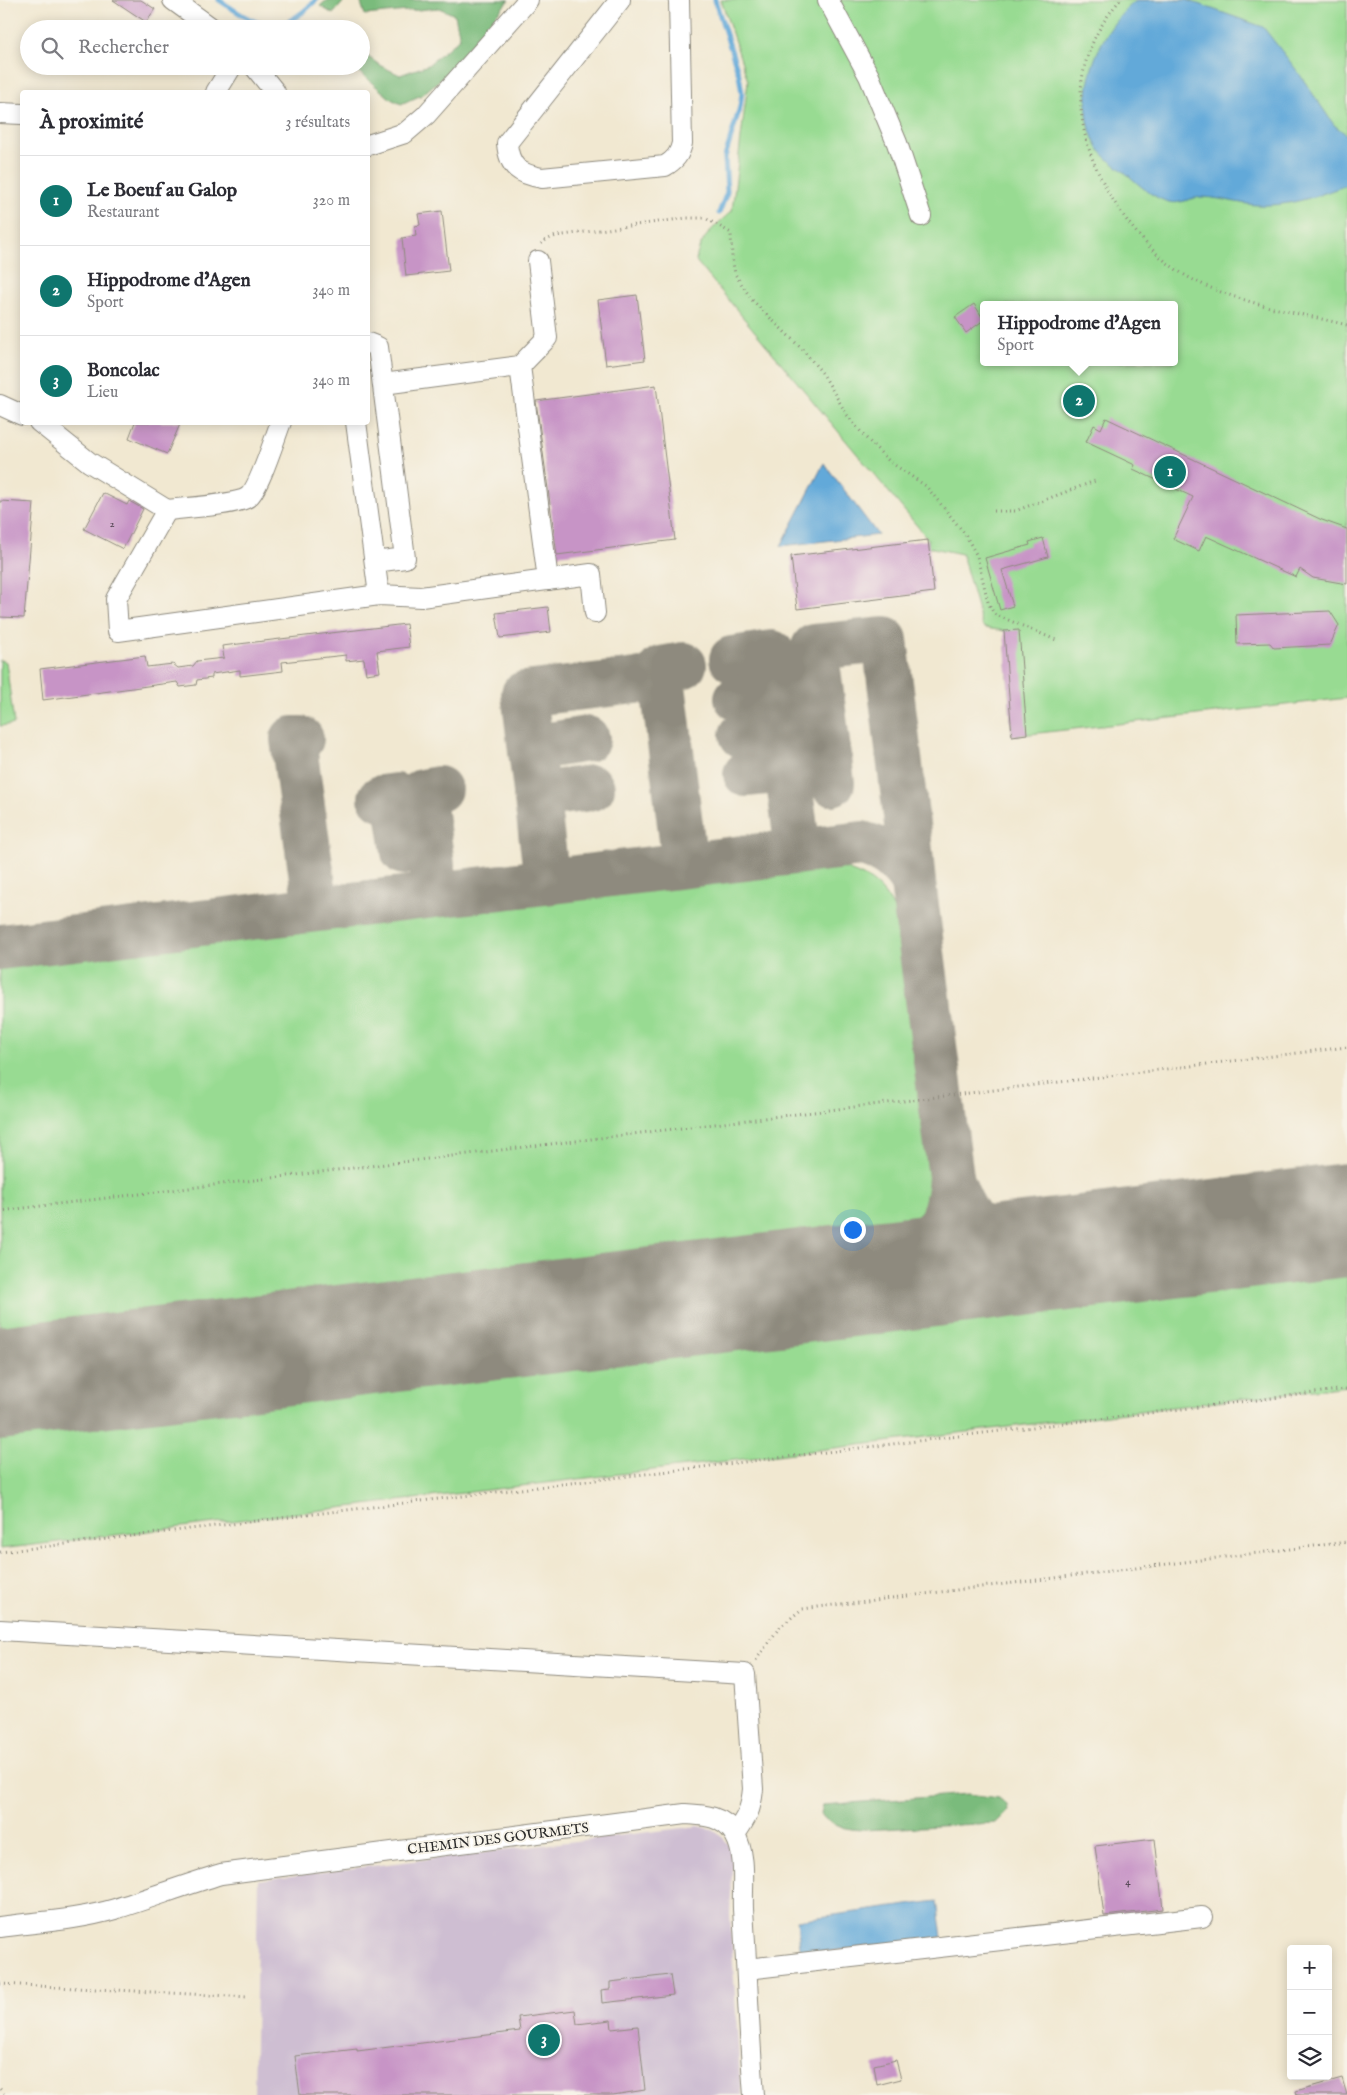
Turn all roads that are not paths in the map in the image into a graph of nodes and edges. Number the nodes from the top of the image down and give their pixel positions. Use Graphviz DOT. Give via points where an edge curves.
graph roads {
  1 [pos="173,0"];
  2 [pos="528,0"];
  3 [pos="620,0"];
  4 [pos="679,0"];
  5 [pos="828,0"];
  6 [pos="201,20"];
  7 [pos="226,75"];
  8 [pos="261,75"];
  9 [pos="217,90"];
  10 [pos="273,90"];
  11 [pos="0,113"];
  12 [pos="20,114"];
  13 [pos="370,144"];
  14 [pos="921,216"];
  15 [pos="538,261"];
  16 [pos="370,344"];
  17 [pos="520,366"];
  18 [pos="383,384"];
  19 [pos="0,405"];
  20 [pos="20,414"];
  21 [pos="43,425"];
  22 [pos="280,425"];
  23 [pos="356,425"];
  24 [pos="398,500"];
  25 [pos="367,504"];
  26 [pos="167,510"];
  27 [pos="375,562"];
  28 [pos="548,580"];
  29 [pos="379,595"];
  30 [pos="595,613"];
  31 [pos="0,1630"];
  32 [pos="734,1834"];
  33 [pos="1202,1917"];
  34 [pos="0,1927"];
  35 [pos="747,1969"];
  36 [pos="754,2095"];
  1 -- 6 [label="street"];
  2 -- 13 [label="street" via="426,114 405,133"];
  3 -- 4 [label="street" via="508,143 508,153 515,167 525,175 542,178 665,166 673,161 682,143"];
  5 -- 14 [label="street" via="869,76 897,143"];
  7 -- 9 [label="street"];
  8 -- 10 [label="street"];
  11 -- 12 [label="street"];
  15 -- 17 [label="street" via="547,338"];
  16 -- 18 [label="street" via="378,347"];
  17 -- 18 [label="street"];
  17 -- 28 [label="street"];
  18 -- 24 [label="street"];
  19 -- 20 [label="street"];
  21 -- 26 [label="street" via="89,462"];
  22 -- 26 [label="street" via="256,486 248,497"];
  23 -- 25 [label="street"];
  24 -- 25 [label="street"];
  24 -- 27 [label="street" via="405,558"];
  25 -- 27 [label="street"];
  26 -- 29 [label="street" via="116,599 118,631"];
  27 -- 29 [label="street"];
  28 -- 29 [label="street" via="421,597"];
  28 -- 30 [label="street" via="591,574"];
  31 -- 32 [label="street" via="745,1674 752,1805"];
  32 -- 34 [label="street, CHEMIN DES GOURMETS" via="723,1822 708,1815 685,1814 221,1874 114,1909"];
  32 -- 35 [label="street" via="742,1854"];
  33 -- 35 [label="street"];
  35 -- 36 [label="street"];
}
